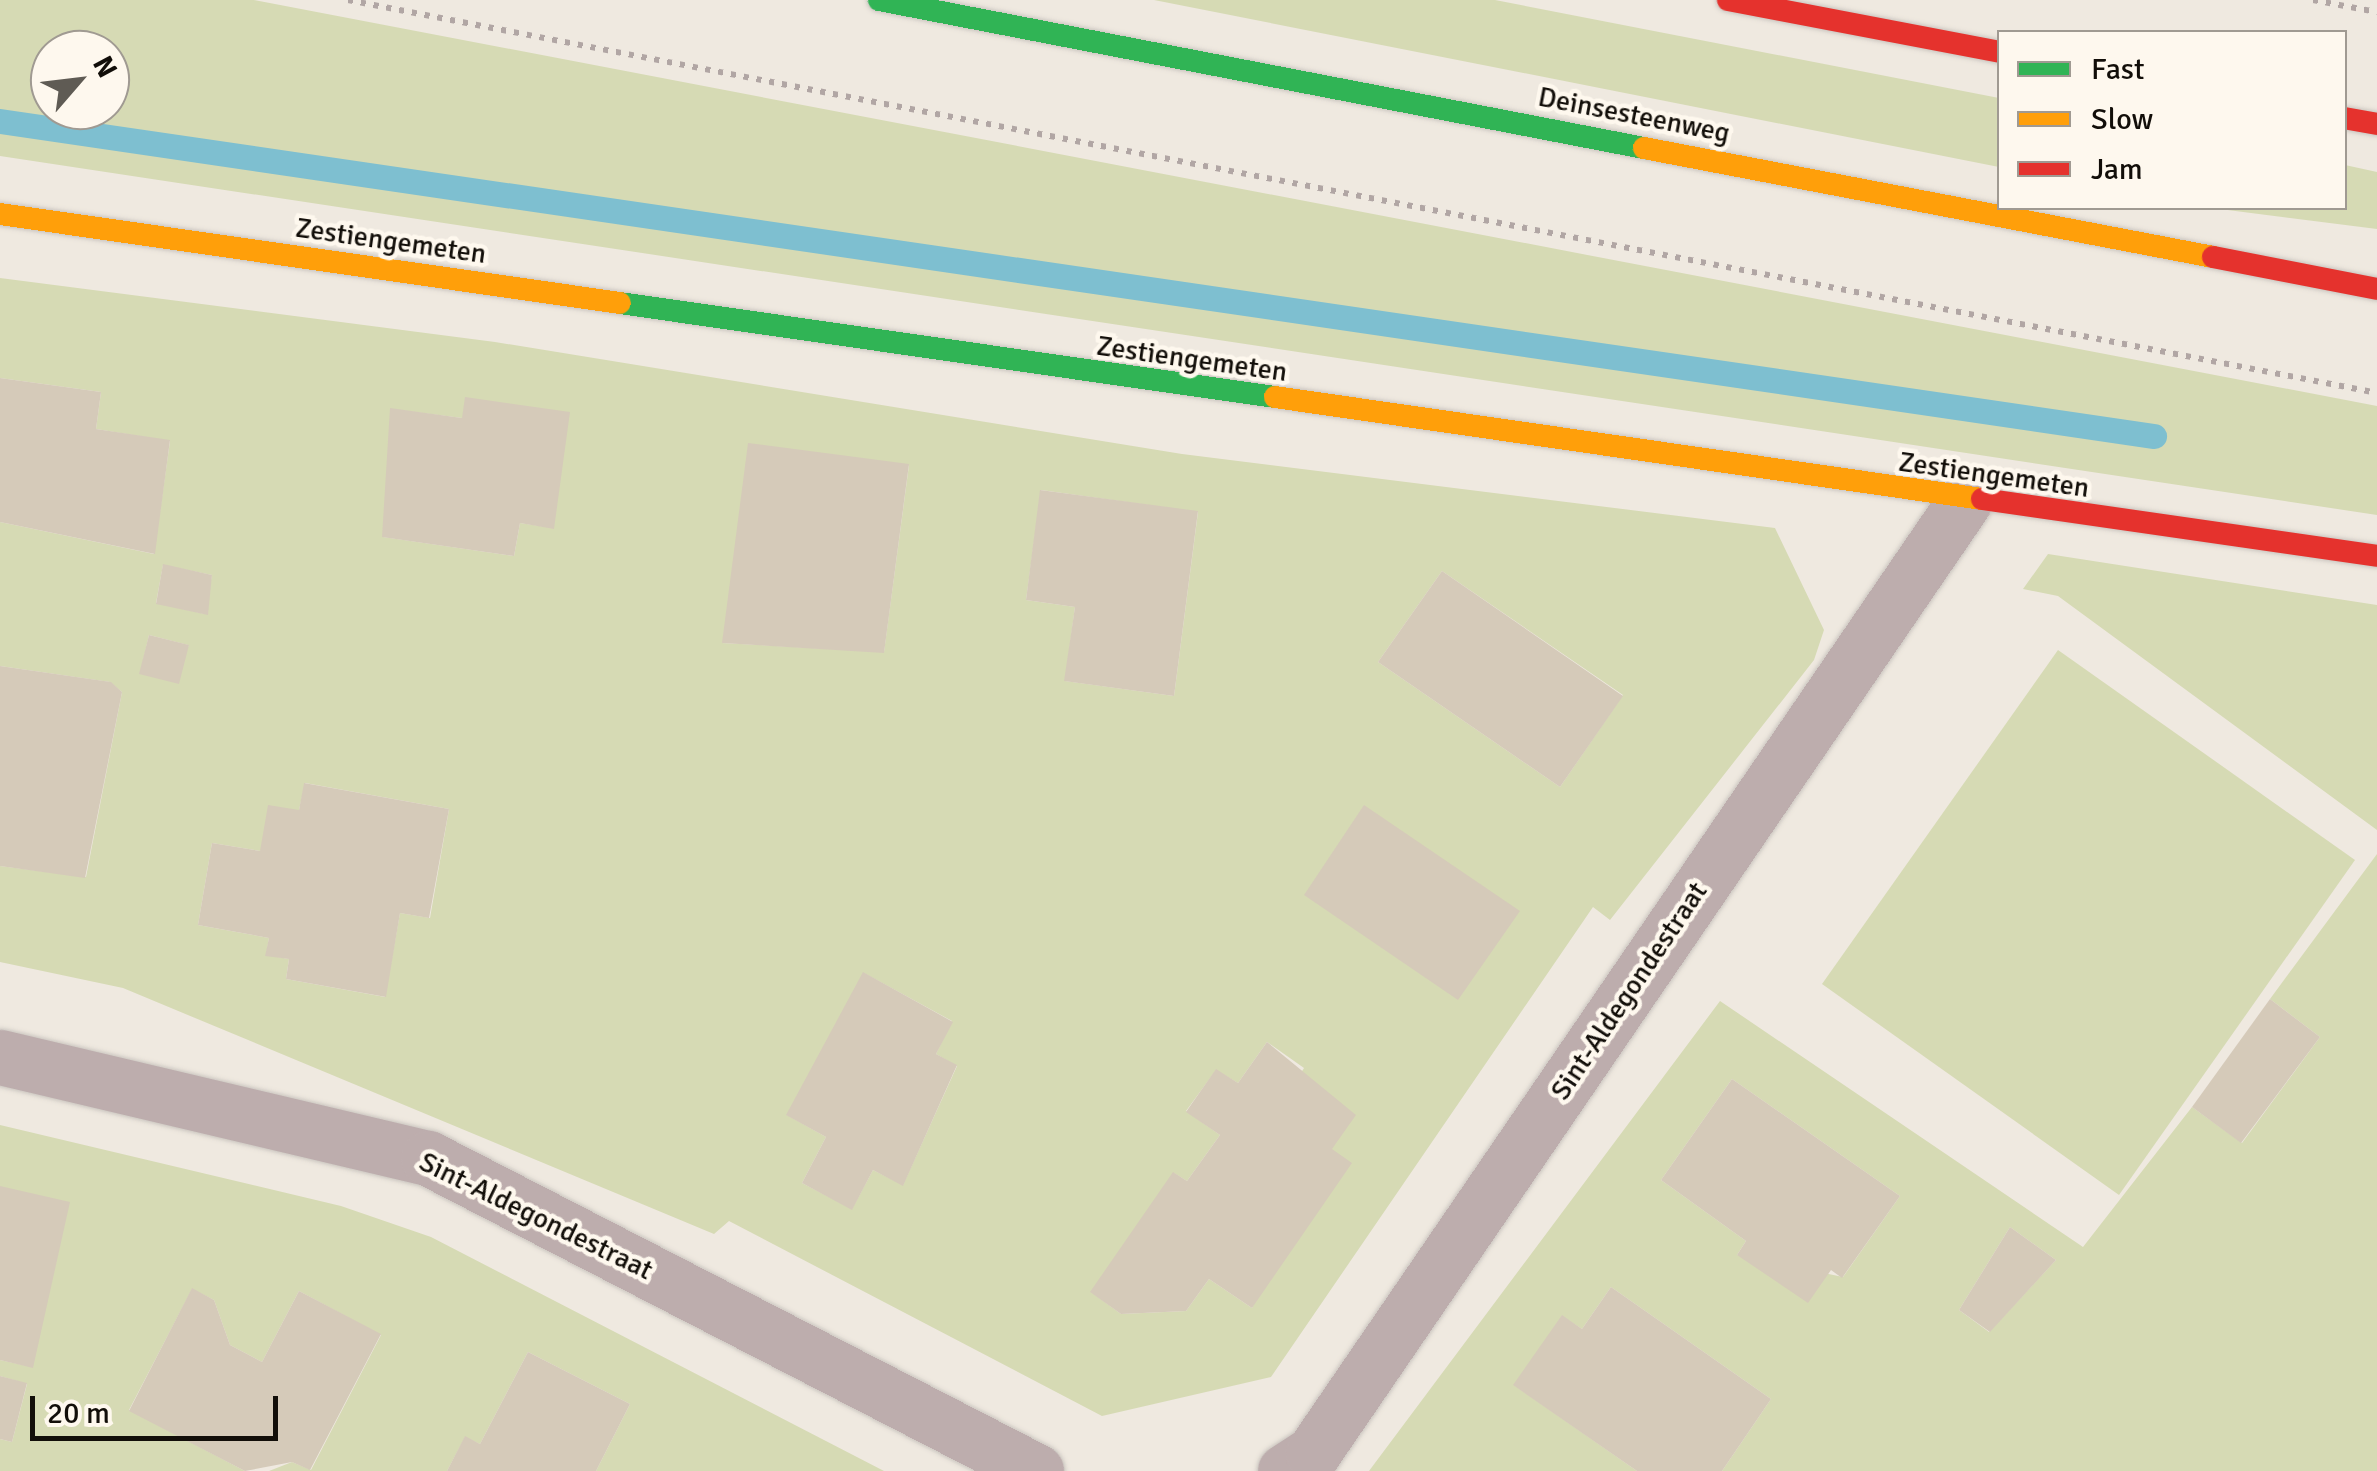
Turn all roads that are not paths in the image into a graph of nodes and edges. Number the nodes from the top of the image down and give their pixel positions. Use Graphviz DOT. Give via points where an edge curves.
graph roads {
  1 [pos="879,0"];
  2 [pos="1728,0"];
  3 [pos="1997,51"];
  4 [pos="2347,119"];
  5 [pos="2377,124"];
  6 [pos="0,214"];
  7 [pos="2377,289"];
  8 [pos="1964,502"];
  9 [pos="2377,556"];
  10 [pos="0,1056"];
  11 [pos="1036,1471"];
  12 [pos="1285,1471"];
  1 -- 7 [label="main road, Deinsesteenweg"];
  2 -- 3 [label="main road"];
  4 -- 5 [label="main road"];
  6 -- 8 [label="main road, Zestiengemeten"];
  8 -- 9 [label="main road, Zestiengemeten"];
  8 -- 12 [label="street, Sint-Aldegondestraat" via="1313,1453"];
  10 -- 11 [label="street, Sint-Aldegondestraat" via="428,1158"];
}
